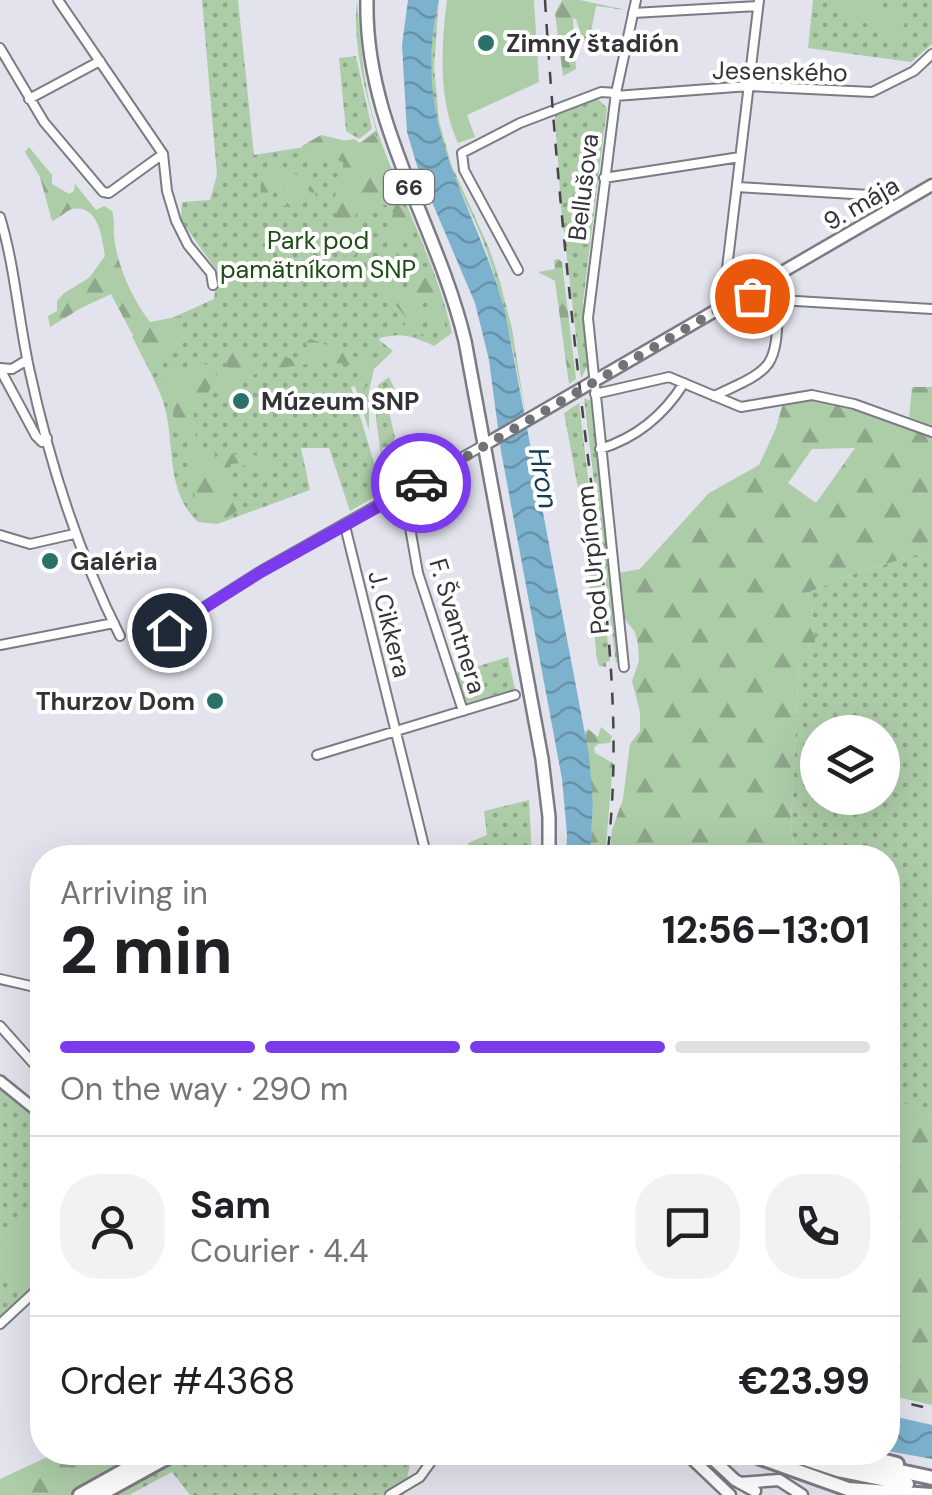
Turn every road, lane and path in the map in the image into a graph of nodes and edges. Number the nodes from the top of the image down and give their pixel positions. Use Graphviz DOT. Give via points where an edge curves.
graph roads {
  1 [pos="58,0"];
  2 [pos="366,0"];
  3 [pos="636,0"];
  4 [pos="758,3"];
  5 [pos="633,12"];
  6 [pos="0,48"];
  7 [pos="932,54"];
  8 [pos="100,60"];
  9 [pos="749,86"];
  10 [pos="615,95"];
  11 [pos="29,99"];
  12 [pos="164,154"];
  13 [pos="740,157"];
  14 [pos="604,178"];
  15 [pos="932,185"];
  16 [pos="737,187"];
  17 [pos="886,196"];
  18 [pos="0,217"];
  19 [pos="3,237"];
  20 [pos="518,270"];
  21 [pos="213,286"];
  22 [pos="745,294"];
  23 [pos="779,300"];
  24 [pos="731,302"];
  25 [pos="932,308"];
  26 [pos="28,359"];
  27 [pos="0,368"];
  28 [pos="593,381"];
  29 [pos="684,383"];
  30 [pos="595,394"];
  31 [pos="714,396"];
  32 [pos="932,432"];
  33 [pos="47,438"];
  34 [pos="484,445"];
  35 [pos="600,449"];
  36 [pos="404,493"];
  37 [pos="345,526"];
  38 [pos="74,534"];
  39 [pos="0,535"];
  40 [pos="114,623"];
  41 [pos="165,632"];
  42 [pos="120,636"];
  43 [pos="0,645"];
  44 [pos="624,667"];
  45 [pos="514,695"];
  46 [pos="463,711"];
  47 [pos="395,731"];
  48 [pos="317,755"];
  49 [pos="424,845"];
  50 [pos="549,845"];
  51 [pos="0,979"];
  52 [pos="30,986"];
  53 [pos="0,1026"];
  54 [pos="30,1060"];
  55 [pos="0,1081"];
  56 [pos="30,1105"];
  57 [pos="30,1298"];
  58 [pos="0,1324"];
  59 [pos="134,1465"];
  60 [pos="153,1465"];
  61 [pos="429,1465"];
  62 [pos="699,1465"];
  63 [pos="720,1465"];
  64 [pos="780,1465"];
  65 [pos="823,1465"];
  66 [pos="869,1465"];
  67 [pos="900,1465"];
  68 [pos="917,1476"];
  69 [pos="932,1478"];
  70 [pos="740,1483"];
  71 [pos="932,1492"];
  72 [pos="752,1493"];
  73 [pos="80,1495"];
  74 [pos="99,1495"];
  75 [pos="390,1495"];
  76 [pos="730,1495"];
  77 [pos="793,1495"];
  78 [pos="802,1495"];
  1 -- 8 [label="street"];
  2 -- 34 [label="main road, 66" via="380,111 452,292"];
  3 -- 5 [label="street, Bellušova"];
  4 -- 5 [label="street"];
  4 -- 9 [label="street"];
  5 -- 10 [label="street, Bellušova"];
  6 -- 11 [label="street"];
  7 -- 9 [label="street, Jesenského" via="872,92"];
  8 -- 11 [label="street"];
  8 -- 12 [label="street"];
  9 -- 10 [label="street, Jesenského"];
  9 -- 13 [label="street"];
  10 -- 14 [label="street, Bellušova"];
  10 -- 20 [label="street, Jesenského" via="602,92 574,102 462,153 464,170"];
  11 -- 12 [label="street" via="103,192"];
  12 -- 21 [label="street" via="176,221"];
  13 -- 14 [label="street"];
  13 -- 16 [label="street"];
  14 -- 28 [label="street, Bellušova" via="589,301"];
  15 -- 22 [label="main road, 9. mája"];
  16 -- 17 [label="street"];
  16 -- 24 [label="street" via="725,285"];
  18 -- 19 [label="street"];
  19 -- 26 [label="street"];
  22 -- 23 [label="street"];
  22 -- 24 [label="main road, 9. mája"];
  23 -- 25 [label="street"];
  23 -- 31 [label="street" via="772,362"];
  24 -- 28 [label="main road, 9. mája"];
  26 -- 27 [label="street"];
  26 -- 33 [label="street"];
  27 -- 33 [label="street" via="36,436"];
  28 -- 30 [label="street, Pod Urpínom"];
  28 -- 34 [label="main road, 9. mája"];
  29 -- 30 [label="street" via="664,378"];
  29 -- 31 [label="street"];
  29 -- 35 [label="street, Pod Urpínom" via="664,412 631,437"];
  30 -- 35 [label="street, Pod Urpínom"];
  31 -- 32 [label="street" via="749,408 818,396"];
  33 -- 38 [label="street"];
  34 -- 36 [label="street"];
  34 -- 50 [label="main road, 66" via="548,801"];
  35 -- 44 [label="street, Pod Urpínom"];
  36 -- 37 [label="street"];
  36 -- 46 [label="street, F. Švantnera" via="418,572"];
  37 -- 41 [label="street"];
  37 -- 47 [label="street, J. Cikkera"];
  38 -- 39 [label="street" via="30,544"];
  38 -- 40 [label="street"];
  40 -- 42 [label="street"];
  40 -- 43 [label="street"];
  45 -- 46 [label="street"];
  46 -- 47 [label="street"];
  47 -- 48 [label="street"];
  47 -- 49 [label="street, J. Cikkera"];
  51 -- 52 [label="street"];
  53 -- 54 [label="street"];
  55 -- 56 [label="street"];
  57 -- 58 [label="street"];
  59 -- 73 [label="highway"];
  60 -- 74 [label="highway"];
  61 -- 75 [label="street"];
  62 -- 76 [label="main road"];
  63 -- 70 [label="main road"];
  64 -- 71 [label="highway" via="848,1490"];
  65 -- 71 [label="highway"];
  66 -- 68 [label="highway"];
  67 -- 68 [label="highway"];
  68 -- 69 [label="highway"];
  70 -- 72 [label="main road"];
  70 -- 78 [label="main road" via="779,1480"];
  72 -- 77 [label="main road" via="775,1487"];
}
